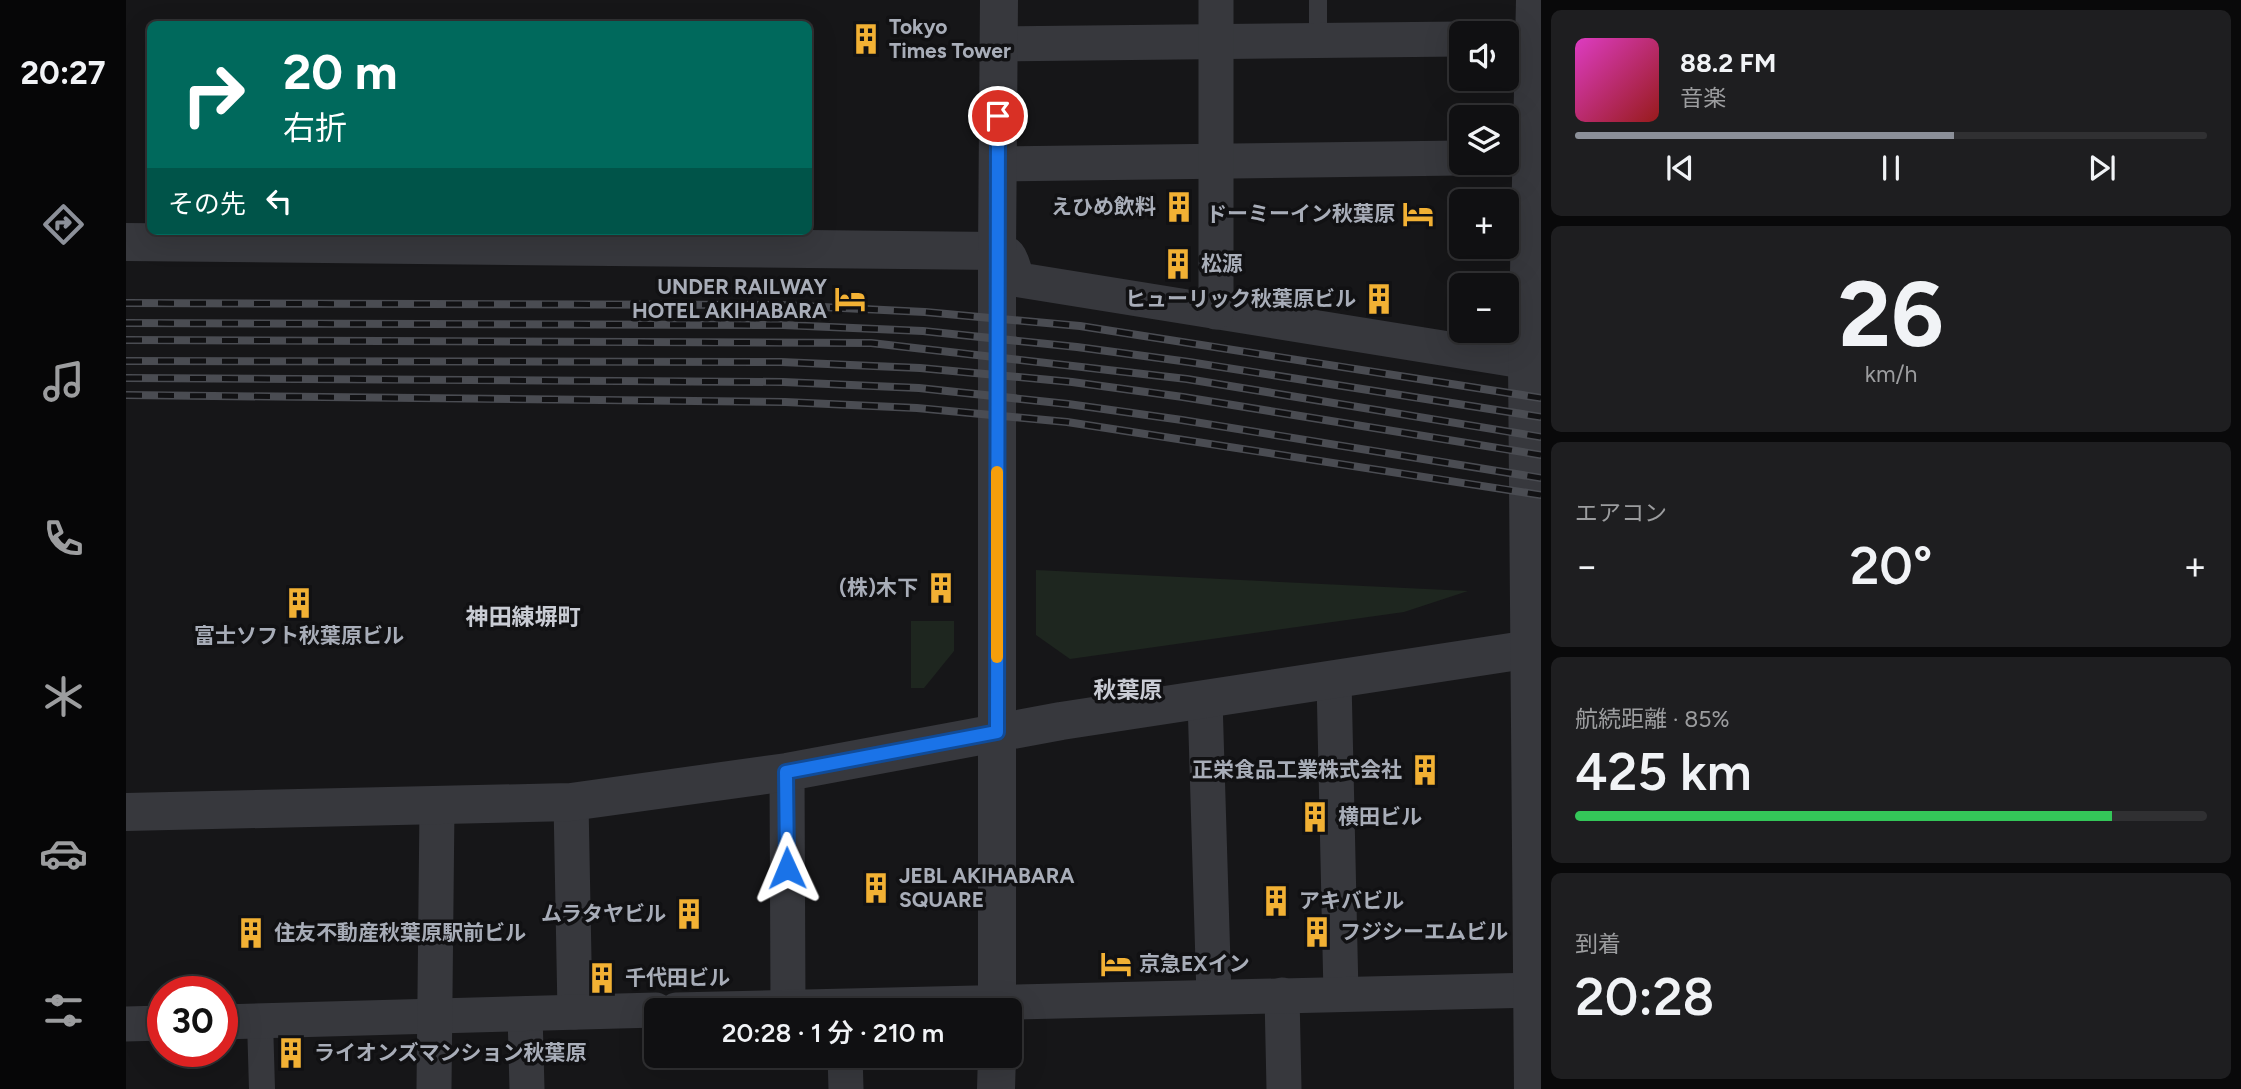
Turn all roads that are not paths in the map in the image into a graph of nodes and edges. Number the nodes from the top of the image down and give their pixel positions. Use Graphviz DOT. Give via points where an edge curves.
graph roads {
  1 [pos="999,0"];
  2 [pos="1216,0"];
  3 [pos="1318,0"];
  4 [pos="1535,0"];
  5 [pos="1449,39"];
  6 [pos="1520,39"];
  7 [pos="1318,40"];
  8 [pos="1216,42"];
  9 [pos="999,44"];
  10 [pos="1449,158"];
  11 [pos="1519,158"];
  12 [pos="1216,161"];
  13 [pos="998,164"];
  14 [pos="126,242"];
  15 [pos="997,251"];
  16 [pos="1216,312"];
  17 [pos="1534,363"];
  18 [pos="1531,649"];
  19 [pos="1334,680"];
  20 [pos="1205,700"];
  21 [pos="997,732"];
  22 [pos="786,772"];
  23 [pos="571,802"];
  24 [pos="437,806"];
  25 [pos="126,812"];
  26 [pos="1533,990"];
  27 [pos="1341,994"];
  28 [pos="1282,995"];
  29 [pos="1214,996"];
  30 [pos="789,998"];
  31 [pos="997,998"];
  32 [pos="1022,1004"];
  33 [pos="644,1010"];
  34 [pos="575,1012"];
  35 [pos="525,1014"];
  36 [pos="435,1016"];
  37 [pos="260,1021"];
  38 [pos="238,1022"];
  39 [pos="147,1023"];
  40 [pos="126,1024"];
  41 [pos="845,1068"];
  42 [pos="997,1068"];
  43 [pos="262,1089"];
  44 [pos="434,1089"];
  45 [pos="527,1089"];
  46 [pos="846,1089"];
  47 [pos="996,1089"];
  48 [pos="1284,1089"];
  49 [pos="1533,1089"];
  1 -- 9 [label="street"];
  2 -- 8 [label="street"];
  3 -- 7 [label="lane"];
  4 -- 6 [label="street"];
  5 -- 7 [label="street"];
  6 -- 11 [label="street"];
  7 -- 8 [label="street"];
  8 -- 9 [label="street"];
  8 -- 12 [label="street"];
  9 -- 13 [label="street"];
  10 -- 12 [label="street"];
  11 -- 17 [label="street"];
  12 -- 13 [label="street"];
  12 -- 16 [label="street"];
  13 -- 15 [label="street"];
  14 -- 15 [label="street"];
  15 -- 16 [label="street" via="1010,256 1020,280"];
  15 -- 21 [label="street"];
  16 -- 17 [label="street"];
  17 -- 18 [label="street"];
  18 -- 19 [label="street"];
  18 -- 26 [label="street"];
  19 -- 20 [label="street"];
  19 -- 27 [label="street"];
  20 -- 21 [label="street"];
  20 -- 29 [label="street"];
  21 -- 22 [label="street"];
  21 -- 31 [label="street"];
  22 -- 23 [label="street"];
  22 -- 30 [label="street"];
  23 -- 24 [label="street"];
  23 -- 34 [label="street"];
  24 -- 25 [label="street"];
  24 -- 36 [label="street"];
  26 -- 27 [label="street"];
  26 -- 49 [label="street"];
  27 -- 28 [label="street"];
  28 -- 29 [label="street"];
  28 -- 48 [label="street"];
  29 -- 32 [label="street"];
  33 -- 34 [label="street"];
  34 -- 35 [label="street"];
  35 -- 36 [label="street"];
  35 -- 45 [label="street"];
  36 -- 37 [label="street"];
  36 -- 44 [label="street"];
  37 -- 38 [label="street"];
  37 -- 43 [label="street"];
  39 -- 40 [label="street"];
  41 -- 46 [label="street"];
  42 -- 47 [label="street"];
}
